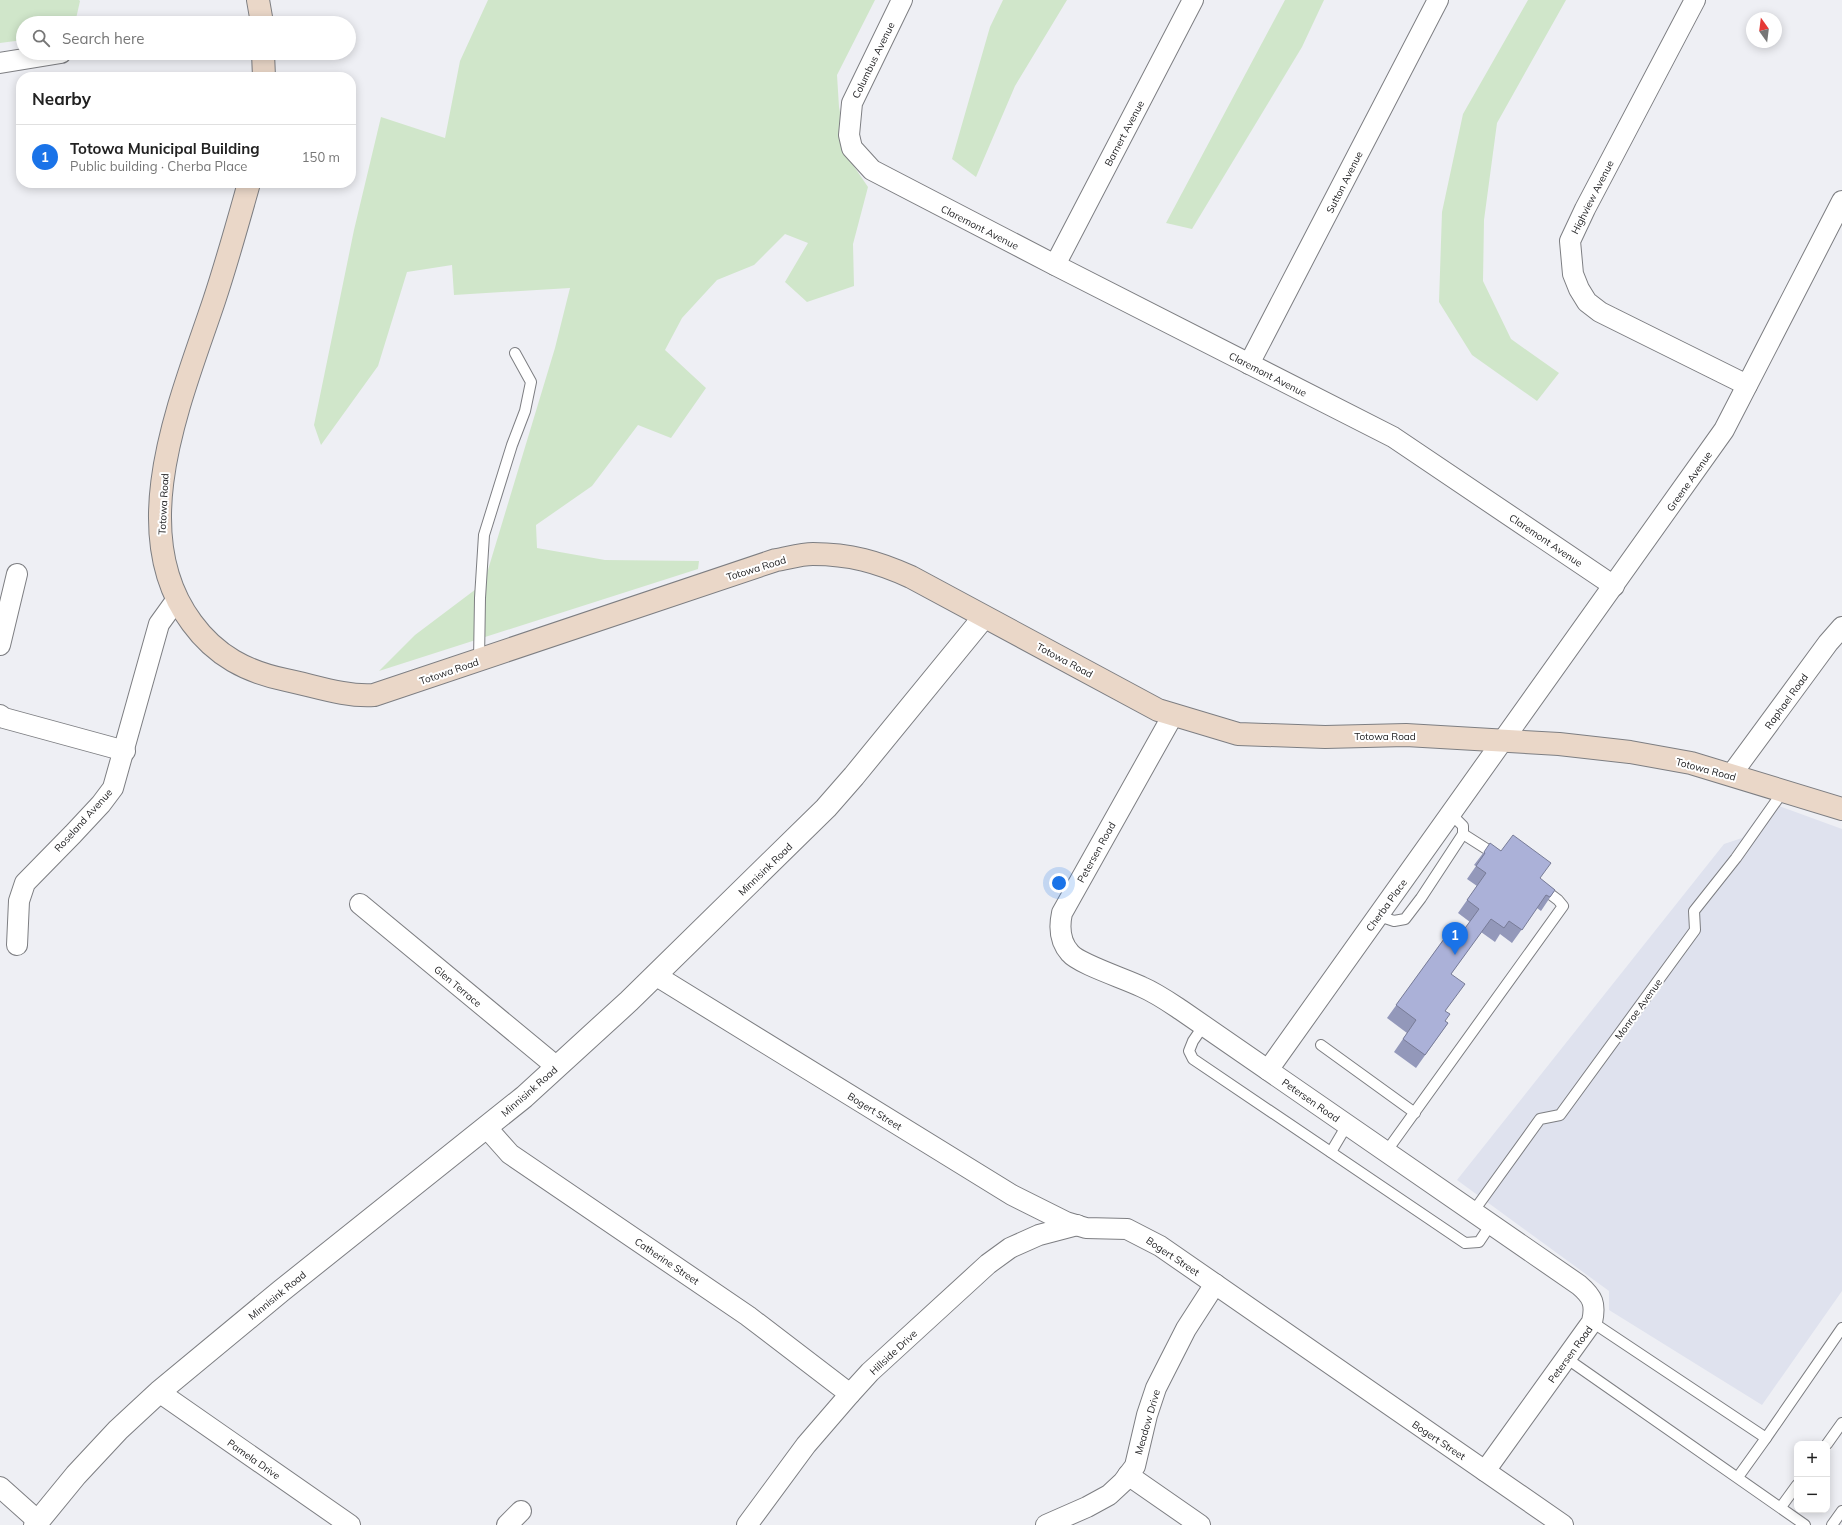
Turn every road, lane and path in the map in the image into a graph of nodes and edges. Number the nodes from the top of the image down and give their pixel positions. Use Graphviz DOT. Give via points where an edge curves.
graph roads {
  1 [pos="902,0"];
  2 [pos="1193,0"];
  3 [pos="1438,0"];
  4 [pos="1695,0"];
  5 [pos="18,60"];
  6 [pos="263,60"];
  7 [pos="0,63"];
  8 [pos="264,72"];
  9 [pos="248,188"];
  10 [pos="906,189"];
  11 [pos="1842,201"];
  12 [pos="1835,231"];
  13 [pos="1055,265"];
  14 [pos="515,353"];
  15 [pos="1249,364"];
  16 [pos="1747,385"];
  17 [pos="17,574"];
  18 [pos="1614,586"];
  19 [pos="177,599"];
  20 [pos="984,617"];
  21 [pos="1842,627"];
  22 [pos="0,645"];
  23 [pos="479,660"];
  24 [pos="0,715"];
  25 [pos="1173,715"];
  26 [pos="1504,741"];
  27 [pos="125,751"];
  28 [pos="1732,775"];
  29 [pos="1784,790"];
  30 [pos="1842,809"];
  31 [pos="1451,814"];
  32 [pos="1463,834"];
  33 [pos="1498,856"];
  34 [pos="1537,884"];
  35 [pos="360,904"];
  36 [pos="1378,916"];
  37 [pos="17,945"];
  38 [pos="655,975"];
  39 [pos="1204,1025"];
  40 [pos="1321,1045"];
  41 [pos="557,1067"];
  42 [pos="1268,1070"];
  43 [pos="1415,1113"];
  44 [pos="1348,1125"];
  45 [pos="486,1127"];
  46 [pos="1331,1152"];
  47 [pos="1386,1152"];
  48 [pos="1474,1212"];
  49 [pos="1490,1224"];
  50 [pos="1077,1226"];
  51 [pos="1215,1284"];
  52 [pos="1592,1322"];
  53 [pos="1842,1328"];
  54 [pos="1566,1358"];
  55 [pos="159,1392"];
  56 [pos="850,1394"];
  57 [pos="1842,1423"];
  58 [pos="1766,1438"];
  59 [pos="1829,1441"];
  60 [pos="1485,1471"];
  61 [pos="1128,1475"];
  62 [pos="1738,1477"];
  63 [pos="0,1487"];
  64 [pos="1794,1489"];
  65 [pos="1781,1508"];
  66 [pos="1842,1511"];
  67 [pos="37,1523"];
  68 [pos="350,1525"];
  69 [pos="747,1525"];
  70 [pos="1046,1525"];
  71 [pos="1200,1525"];
  72 [pos="1563,1525"];
  73 [pos="1805,1525"];
  74 [pos="1832,1525"];
  1 -- 10 [label="street, Columbus Avenue" via="852,103 849,134 852,148 872,170"];
  2 -- 13 [label="street, Barnert Avenue"];
  3 -- 15 [label="street, Sutton Avenue"];
  4 -- 16 [label="street, Highview Avenue" via="1570,241 1573,274 1587,302 1600,312"];
  5 -- 7 [label="street"];
  6 -- 8 [label="main road"];
  9 -- 19 [label="main road, Totowa Road" via="215,299 178,407 165,465 160,535 163,562"];
  10 -- 13 [label="street, Claremont Avenue"];
  11 -- 12 [label="street, Greene Avenue"];
  12 -- 16 [label="street, Greene Avenue"];
  13 -- 15 [label="street, Claremont Avenue"];
  14 -- 23 [label="lane" via="531,382 525,410 484,535"];
  15 -- 18 [label="street, Claremont Avenue" via="1393,437"];
  16 -- 18 [label="street, Greene Avenue" via="1724,430"];
  17 -- 22 [label="street"];
  18 -- 26 [label="street, Greene Avenue"];
  19 -- 23 [label="main road, Totowa Road" via="200,635 218,652 240,665 267,676 358,696 374,695 398,688"];
  19 -- 27 [label="street, Roseland Avenue" via="160,624"];
  20 -- 23 [label="main road, Totowa Road" via="911,577 881,564 853,557 811,554 776,560"];
  20 -- 25 [label="main road, Totowa Road" via="1158,710"];
  20 -- 38 [label="street, Minnisink Road" via="835,797"];
  21 -- 28 [label="street, Raphael Road"];
  24 -- 27 [label="street"];
  25 -- 26 [label="main road, Totowa Road" via="1238,734 1325,737 1406,734"];
  25 -- 39 [label="street, Petersen Road" via="1062,913 1059,927 1062,940 1070,954 1081,962 1144,987"];
  26 -- 28 [label="main road, Totowa Road" via="1630,752 1690,763"];
  26 -- 31 [label="street, Cherba Place"];
  27 -- 37 [label="street, Roseland Avenue" via="113,788 101,804 25,883 20,901"];
  28 -- 29 [label="main road, Totowa Road"];
  29 -- 30 [label="main road, Totowa Road"];
  29 -- 48 [label="lane, Monroe Avenue" via="1736,858 1694,911 1695,930 1560,1115 1540,1119"];
  31 -- 32 [label="lane" via="1464,826"];
  31 -- 36 [label="street, Cherba Place"];
  32 -- 33 [label="lane"];
  32 -- 36 [label="lane" via="1405,919 1394,921"];
  34 -- 43 [label="lane" via="1563,906"];
  35 -- 41 [label="street, Glen Terrace"];
  36 -- 42 [label="street, Cherba Place"];
  38 -- 41 [label="street, Minnisink Road"];
  38 -- 50 [label="street, Bogert Street" via="1012,1195"];
  39 -- 42 [label="street, Petersen Road"];
  39 -- 46 [label="lane" via="1189,1050 1193,1059"];
  40 -- 43 [label="lane"];
  41 -- 45 [label="street, Minnisink Road"];
  42 -- 44 [label="street, Petersen Road"];
  43 -- 47 [label="lane"];
  44 -- 46 [label="lane"];
  44 -- 47 [label="street, Petersen Road"];
  45 -- 55 [label="street, Minnisink Road" via="280,1291"];
  45 -- 56 [label="street, Catherine Street" via="510,1154 748,1316"];
  46 -- 49 [label="lane" via="1465,1243 1479,1242"];
  47 -- 48 [label="street, Petersen Road"];
  48 -- 49 [label="street, Petersen Road"];
  49 -- 52 [label="street, Petersen Road" via="1590,1295 1595,1310"];
  50 -- 51 [label="street, Bogert Street" via="1128,1229 1160,1246"];
  50 -- 56 [label="street, Hillside Drive" via="1039,1235 1010,1248 988,1264 870,1372"];
  51 -- 60 [label="street, Bogert Street"];
  51 -- 61 [label="street, Meadow Drive" via="1186,1329 1156,1388 1135,1466"];
  52 -- 54 [label="street, Petersen Road"];
  52 -- 58 [label="lane"];
  53 -- 58 [label="lane"];
  54 -- 60 [label="street, Petersen Road"];
  54 -- 62 [label="lane"];
  55 -- 67 [label="street, Minnisink Road" via="118,1430 76,1475"];
  55 -- 68 [label="street, Pamela Drive"];
  56 -- 69 [label="street, Hillside Drive" via="806,1444"];
  57 -- 59 [label="lane"];
  58 -- 62 [label="lane"];
  60 -- 72 [label="street, Bogert Street"];
  61 -- 70 [label="street, Meadow Drive" via="1109,1495"];
  61 -- 71 [label="street"];
  62 -- 65 [label="lane"];
  63 -- 67 [label="street"];
  64 -- 65 [label="lane"];
  65 -- 73 [label="lane"];
  66 -- 74 [label="lane"];
}
